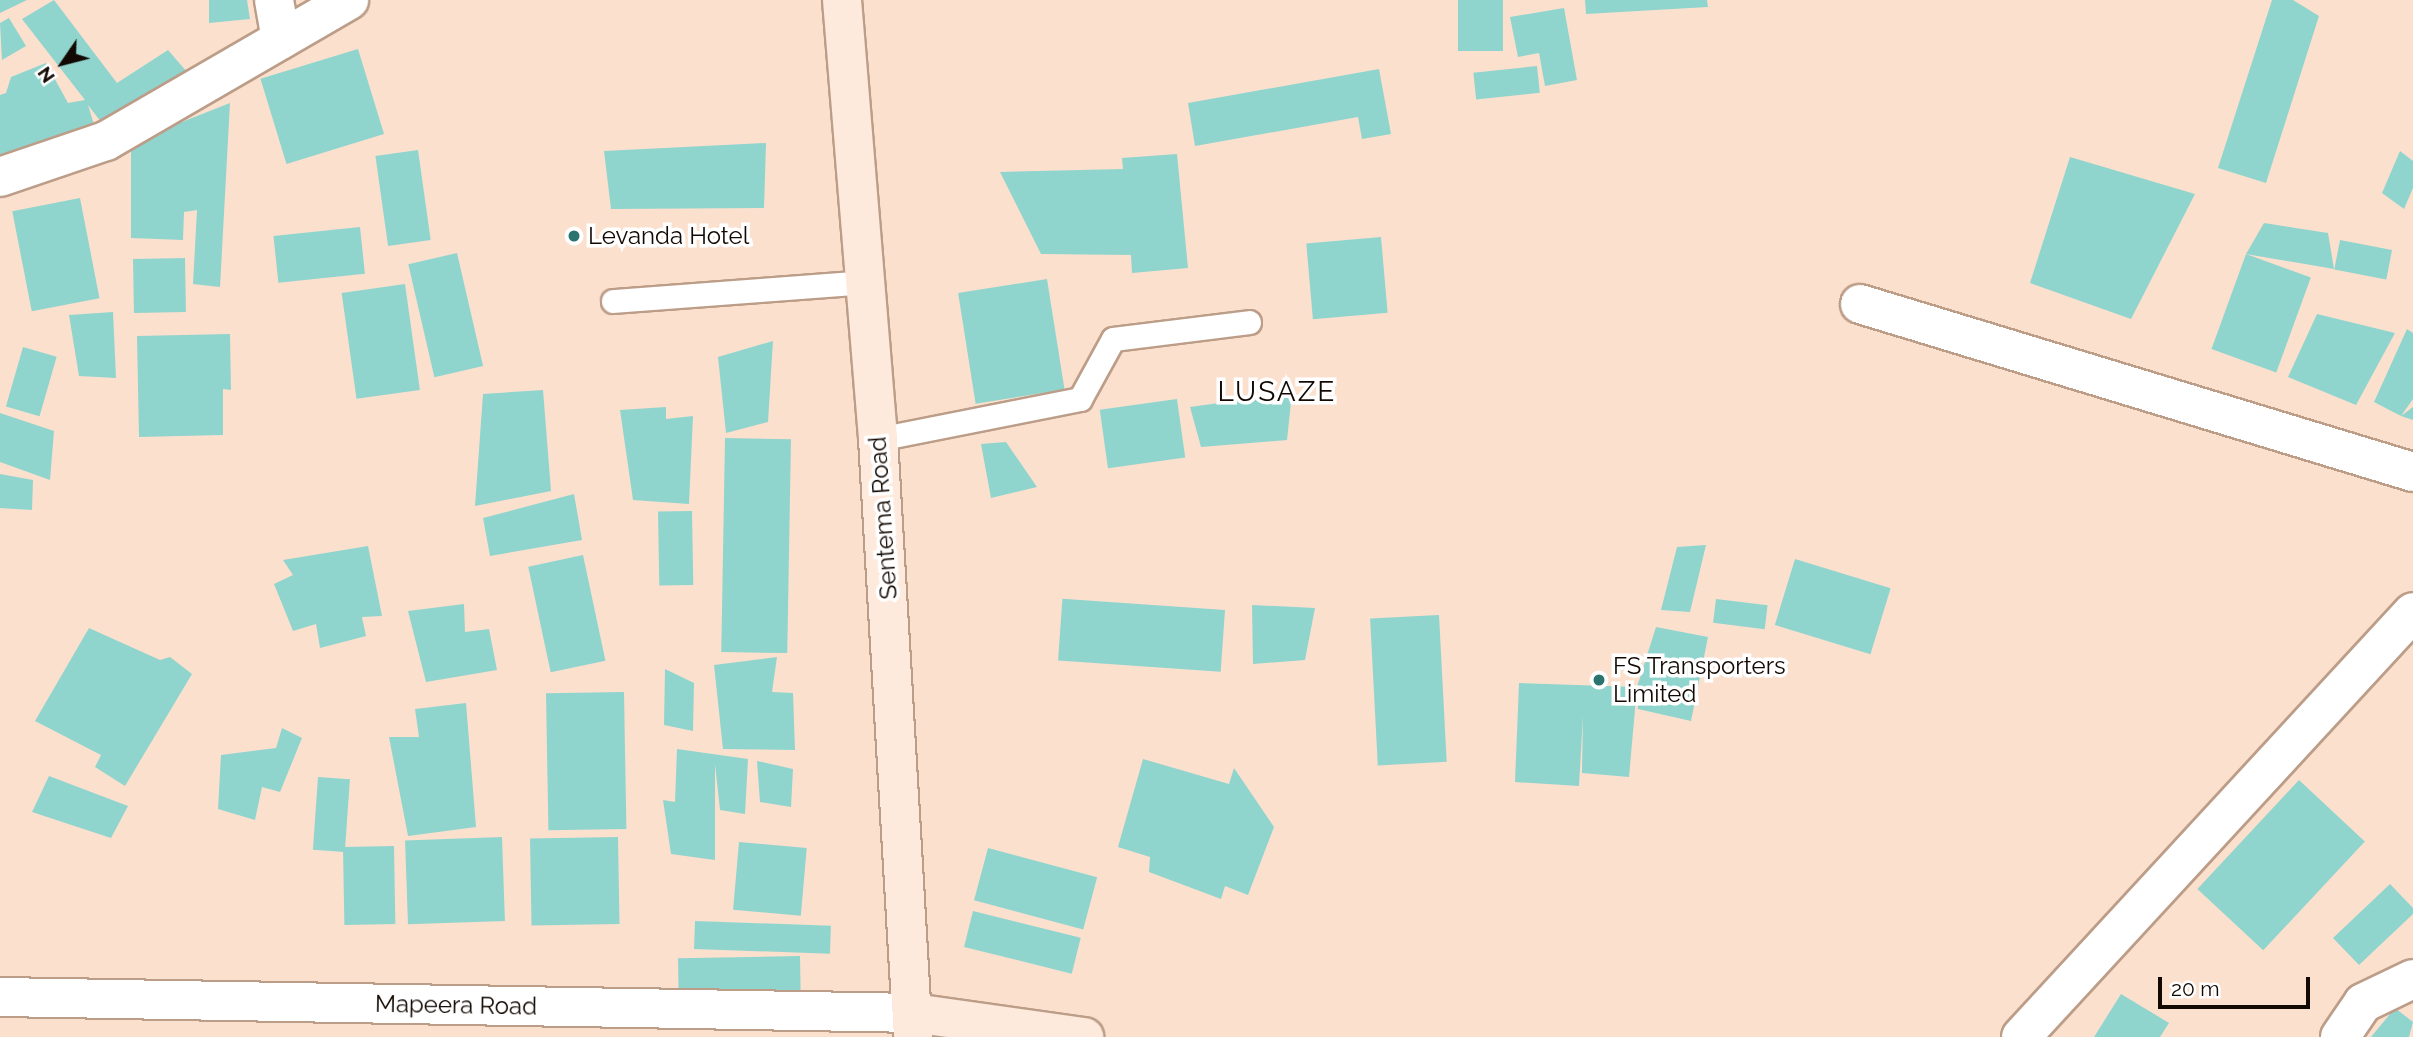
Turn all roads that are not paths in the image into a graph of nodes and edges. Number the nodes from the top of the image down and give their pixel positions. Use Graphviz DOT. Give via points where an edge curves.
graph roads {
  1 [pos="274,0"];
  2 [pos="349,0"];
  3 [pos="842,0"];
  4 [pos="281,39"];
  5 [pos="0,177"];
  6 [pos="865,282"];
  7 [pos="613,301"];
  8 [pos="1860,304"];
  9 [pos="1248,322"];
  10 [pos="878,439"];
  11 [pos="2413,472"];
  12 [pos="2413,612"];
  13 [pos="2413,979"];
  14 [pos="1,997"];
  15 [pos="913,1025"];
  16 [pos="1084,1037"];
  17 [pos="2021,1037"];
  18 [pos="2340,1037"];
  1 -- 4 [label="street"];
  2 -- 4 [label="street"];
  3 -- 6 [label="main road, Sentema Road"];
  4 -- 5 [label="street" via="106,141"];
  6 -- 7 [label="lane"];
  6 -- 10 [label="main road, Sentema Road"];
  8 -- 11 [label="street"];
  9 -- 10 [label="lane" via="1113,339 1080,399"];
  10 -- 15 [label="main road, Sentema Road"];
  12 -- 17 [label="street"];
  13 -- 18 [label="street" via="2363,1003"];
  14 -- 15 [label="street, Mapeera Road"];
  15 -- 16 [label="main road"];
}
